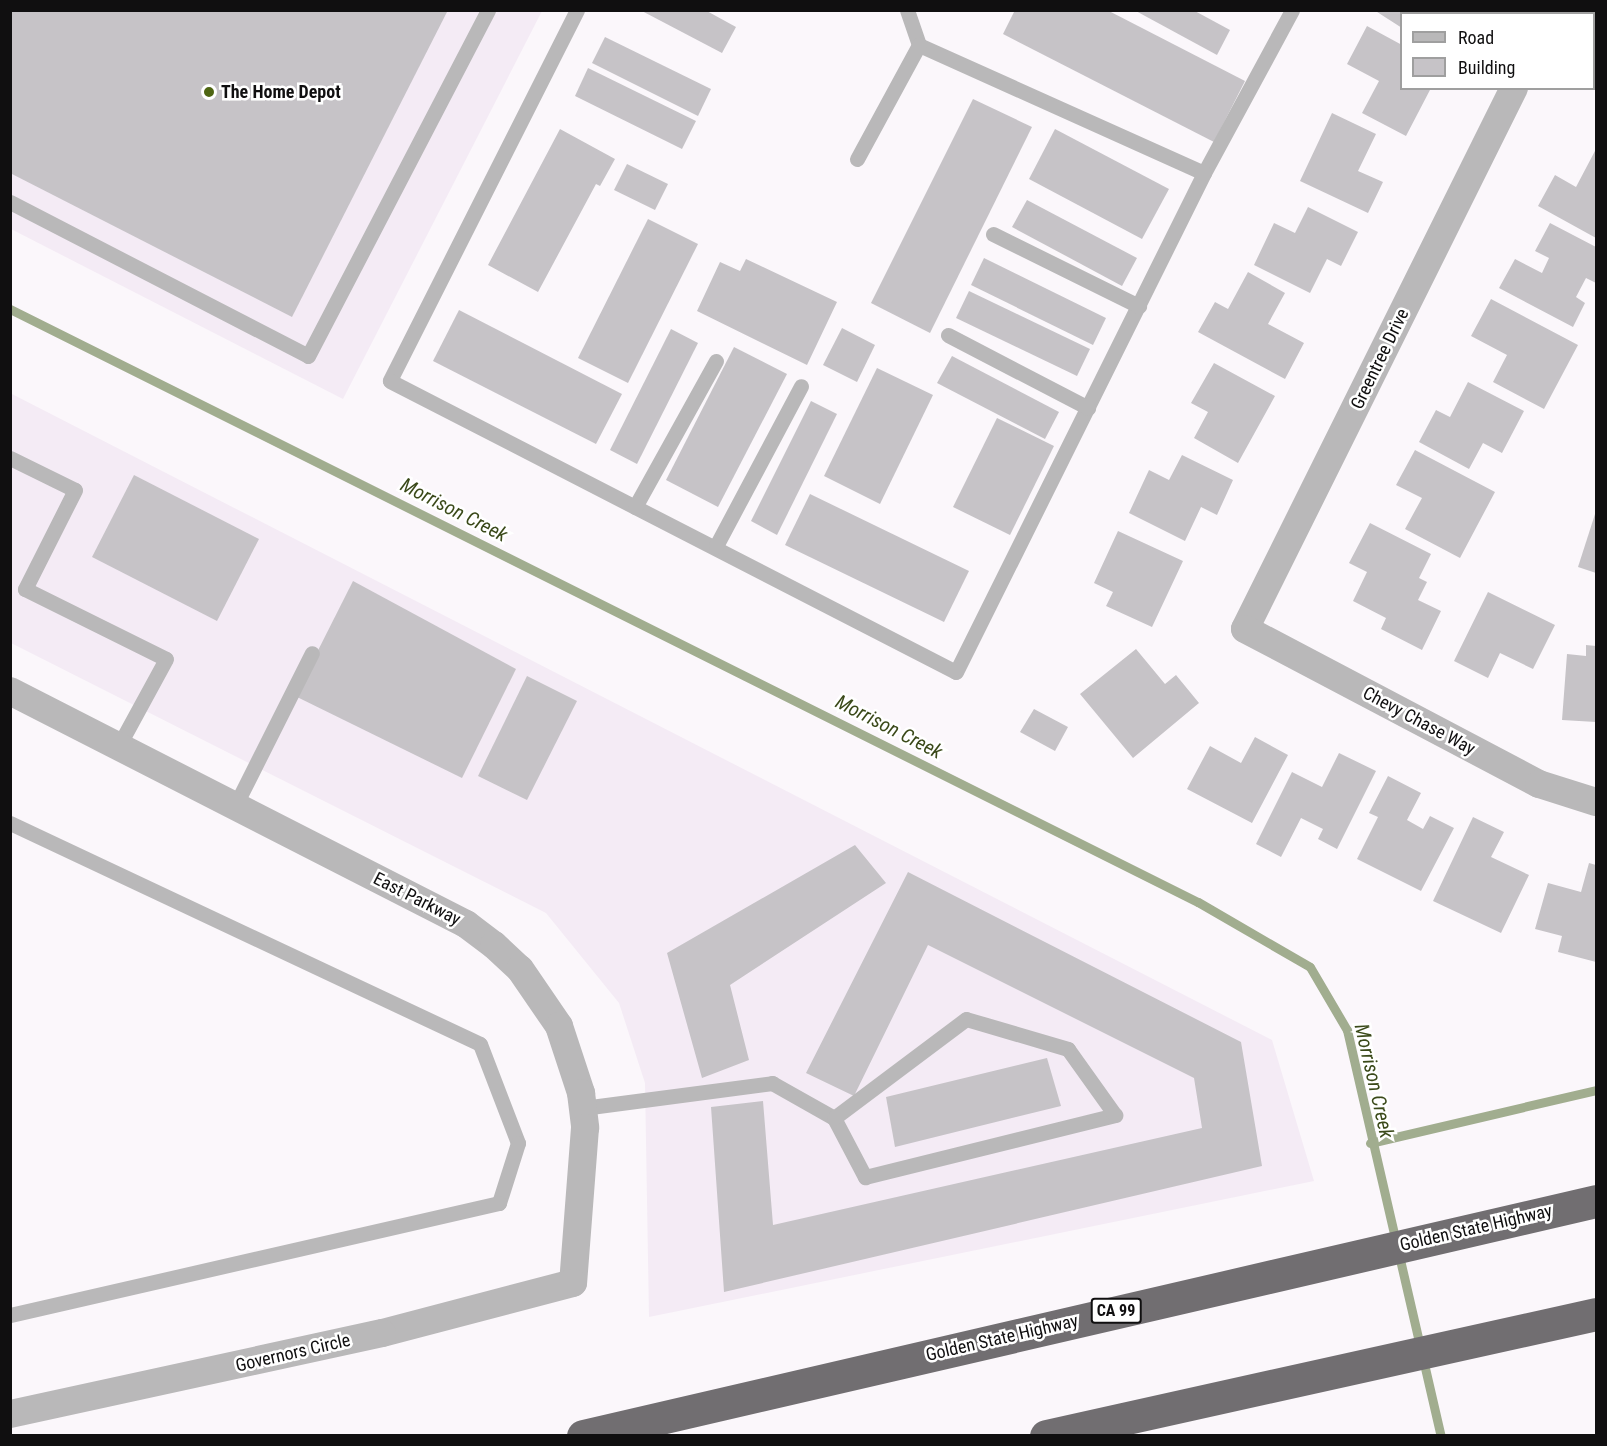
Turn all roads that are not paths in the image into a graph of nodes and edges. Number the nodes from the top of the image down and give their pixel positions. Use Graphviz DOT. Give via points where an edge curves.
graph roads {
  1 [pos="488,10"];
  2 [pos="577,10"];
  3 [pos="907,10"];
  4 [pos="1292,10"];
  5 [pos="919,45"];
  6 [pos="1513,90"];
  7 [pos="857,159"];
  8 [pos="1204,173"];
  9 [pos="10,202"];
  10 [pos="993,234"];
  11 [pos="1138,306"];
  12 [pos="948,335"];
  13 [pos="716,361"];
  14 [pos="801,387"];
  15 [pos="1088,408"];
  16 [pos="10,458"];
  17 [pos="635,507"];
  18 [pos="716,546"];
  19 [pos="1245,629"];
  20 [pos="312,653"];
  21 [pos="10,691"];
  22 [pos="118,747"];
  23 [pos="1596,802"];
  24 [pos="235,806"];
  25 [pos="10,823"];
  26 [pos="583,1108"];
  27 [pos="834,1118"];
  28 [pos="1596,1201"];
  29 [pos="573,1283"];
  30 [pos="1596,1314"];
  31 [pos="10,1315"];
  32 [pos="10,1414"];
  33 [pos="583,1436"];
  34 [pos="1046,1436"];
  1 -- 9 [label="lane" via="308,356"];
  2 -- 17 [label="lane" via="390,381"];
  3 -- 5 [label="lane"];
  4 -- 8 [label="lane"];
  5 -- 7 [label="lane"];
  5 -- 8 [label="lane"];
  6 -- 19 [label="street, Greentree Drive"];
  8 -- 11 [label="lane"];
  10 -- 11 [label="lane"];
  11 -- 15 [label="lane"];
  12 -- 15 [label="lane"];
  13 -- 17 [label="lane"];
  14 -- 18 [label="lane"];
  15 -- 18 [label="lane" via="956,672"];
  16 -- 22 [label="lane" via="75,490 25,589 166,659"];
  17 -- 18 [label="lane"];
  19 -- 23 [label="street, Chevy Chase Way" via="1539,784"];
  20 -- 24 [label="lane"];
  21 -- 22 [label="street, East Parkway"];
  22 -- 24 [label="street, East Parkway"];
  24 -- 26 [label="street, East Parkway" via="466,924 494,945 520,969 559,1026"];
  25 -- 31 [label="lane" via="480,1044 518,1143 500,1203"];
  26 -- 27 [label="lane" via="772,1083"];
  26 -- 29 [label="street, East Parkway" via="585,1162"];
  27 -- 27 [label="lane" via="865,1177 1114,1115 1068,1049 966,1019"];
  28 -- 33 [label="highway, Golden State Highway / CA 99"];
  29 -- 32 [label="street, Governors Circle" via="370,1335"];
  30 -- 34 [label="highway"];
}
